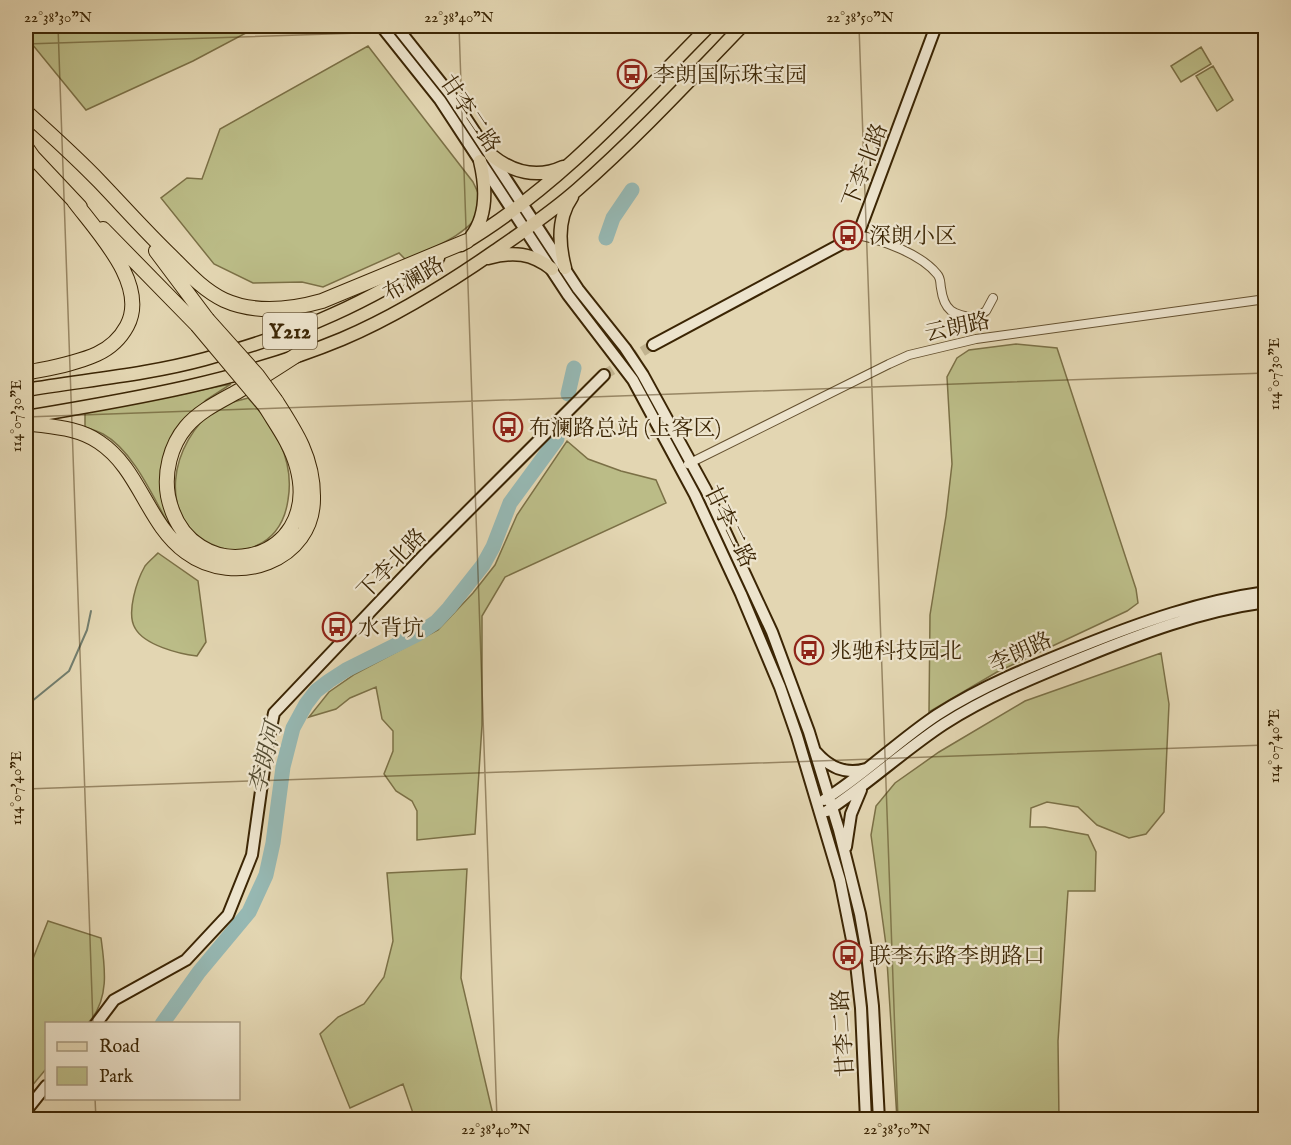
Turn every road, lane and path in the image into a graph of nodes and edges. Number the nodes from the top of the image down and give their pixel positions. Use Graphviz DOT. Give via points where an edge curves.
graph roads {
  1 [pos="381,26"];
  2 [pos="396,26"];
  3 [pos="709,26"];
  4 [pos="742,26"];
  5 [pos="936,26"];
  6 [pos="26,103"];
  7 [pos="26,111"];
  8 [pos="48,133"];
  9 [pos="28,152"];
  10 [pos="485,158"];
  11 [pos="569,164"];
  12 [pos="578,189"];
  13 [pos="74,201"];
  14 [pos="517,207"];
  15 [pos="137,222"];
  16 [pos="530,226"];
  17 [pos="858,235"];
  18 [pos="467,241"];
  19 [pos="481,261"];
  20 [pos="565,268"];
  21 [pos="552,270"];
  22 [pos="993,298"];
  23 [pos="1266,299"];
  24 [pos="202,322"];
  25 [pos="653,345"];
  26 [pos="300,353"];
  27 [pos="26,373"];
  28 [pos="604,375"];
  29 [pos="26,390"];
  30 [pos="270,404"];
  31 [pos="26,417"];
  32 [pos="26,423"];
  33 [pos="691,462"];
  34 [pos="680,468"];
  35 [pos="1266,592"];
  36 [pos="1266,602"];
  37 [pos="815,751"];
  38 [pos="872,766"];
  39 [pos="866,784"];
  40 [pos="830,803"];
  41 [pos="820,809"];
  42 [pos="847,862"];
  43 [pos="97,1022"];
  44 [pos="45,1087"];
  45 [pos="26,1113"];
  46 [pos="27,1119"];
  47 [pos="866,1119"];
  48 [pos="879,1119"];
  1 -- 10 [label="main road, 甘李二路"];
  2 -- 10 [label="main road, 甘李二路" via="450,94"];
  3 -- 11 [label="main road, 布澜路 / Y212"];
  4 -- 12 [label="main road, 布澜路 / Y212"];
  5 -- 17 [label="main road, 下李北路"];
  6 -- 8 [label="highway"];
  7 -- 8 [label="highway"];
  8 -- 15 [label="highway"];
  9 -- 13 [label="highway"];
  10 -- 11 [label="main road" via="528,173 557,170"];
  10 -- 14 [label="main road, 甘李二路"];
  10 -- 18 [label="main road" via="484,203 476,230"];
  11 -- 14 [label="main road, 布澜路 / Y212"];
  12 -- 16 [label="main road, 布澜路 / Y212"];
  12 -- 20 [label="main road" via="569,201 561,225"];
  13 -- 24 [label="highway"];
  13 -- 27 [label="highway" via="117,258 125,275 133,299 129,323 111,345 97,354"];
  14 -- 16 [label="main road, 甘李二路"];
  14 -- 18 [label="main road, 布澜路 / Y212"];
  15 -- 18 [label="highway" via="203,286 223,299 253,309 300,307 322,301"];
  15 -- 24 [label="highway"];
  16 -- 19 [label="main road, 布澜路 / Y212"];
  16 -- 20 [label="main road, 甘李二路"];
  16 -- 21 [label="main road, 甘李二路"];
  17 -- 22 [label="street" via="880,240 931,268 940,277 946,306 953,314 975,318 986,311"];
  17 -- 25 [label="main road, 下李北路"];
  18 -- 29 [label="main road, 布澜路 / Y212" via="333,315 281,334 204,359"];
  19 -- 21 [label="main road" via="522,254 541,260"];
  19 -- 26 [label="main road, 布澜路 / Y212" via="393,315"];
  20 -- 33 [label="main road, 甘李二路" via="643,375"];
  21 -- 34 [label="main road, 甘李二路" via="633,380"];
  23 -- 33 [label="street, 云朗路" via="976,339 936,348 889,364"];
  24 -- 30 [label="highway, bridge"];
  26 -- 30 [label="highway" via="202,412 185,428 175,446 168,465 171,508 189,539 204,550 224,556 263,553 289,531 301,491 290,446"];
  26 -- 31 [label="main road, 布澜路 / Y212" via="214,382"];
  28 -- 43 [label="main road, 下李北路" via="425,554 274,713 252,855 228,915 186,960 114,1000"];
  30 -- 32 [label="highway" via="306,451 314,502 300,538 268,564 248,569 222,569 186,552 160,523 117,457 100,442 82,433"];
  33 -- 34 [label="street, 云朗路"];
  33 -- 37 [label="main road, 甘李二路" via="772,632"];
  34 -- 41 [label="main road, 甘李二路" via="764,647"];
  35 -- 38 [label="main road, 李朗路" via="1184,608 1003,679 935,717"];
  36 -- 39 [label="main road, 李朗路" via="1221,610 1143,633 1006,689 941,726"];
  37 -- 38 [label="main road" via="824,761 843,770"];
  37 -- 40 [label="main road, 甘李二路"];
  38 -- 40 [label="main road, 李朗路"];
  39 -- 40 [label="main road, 李朗路"];
  39 -- 42 [label="main road" via="850,814"];
  40 -- 41 [label="main road, 李朗路"];
  40 -- 42 [label="main road, 甘李二路"];
  41 -- 47 [label="main road, 甘李二路" via="855,955"];
  42 -- 48 [label="main road, 甘李二路" via="867,954"];
  44 -- 45 [label="main road"];
  45 -- 46 [label="street"];
}
